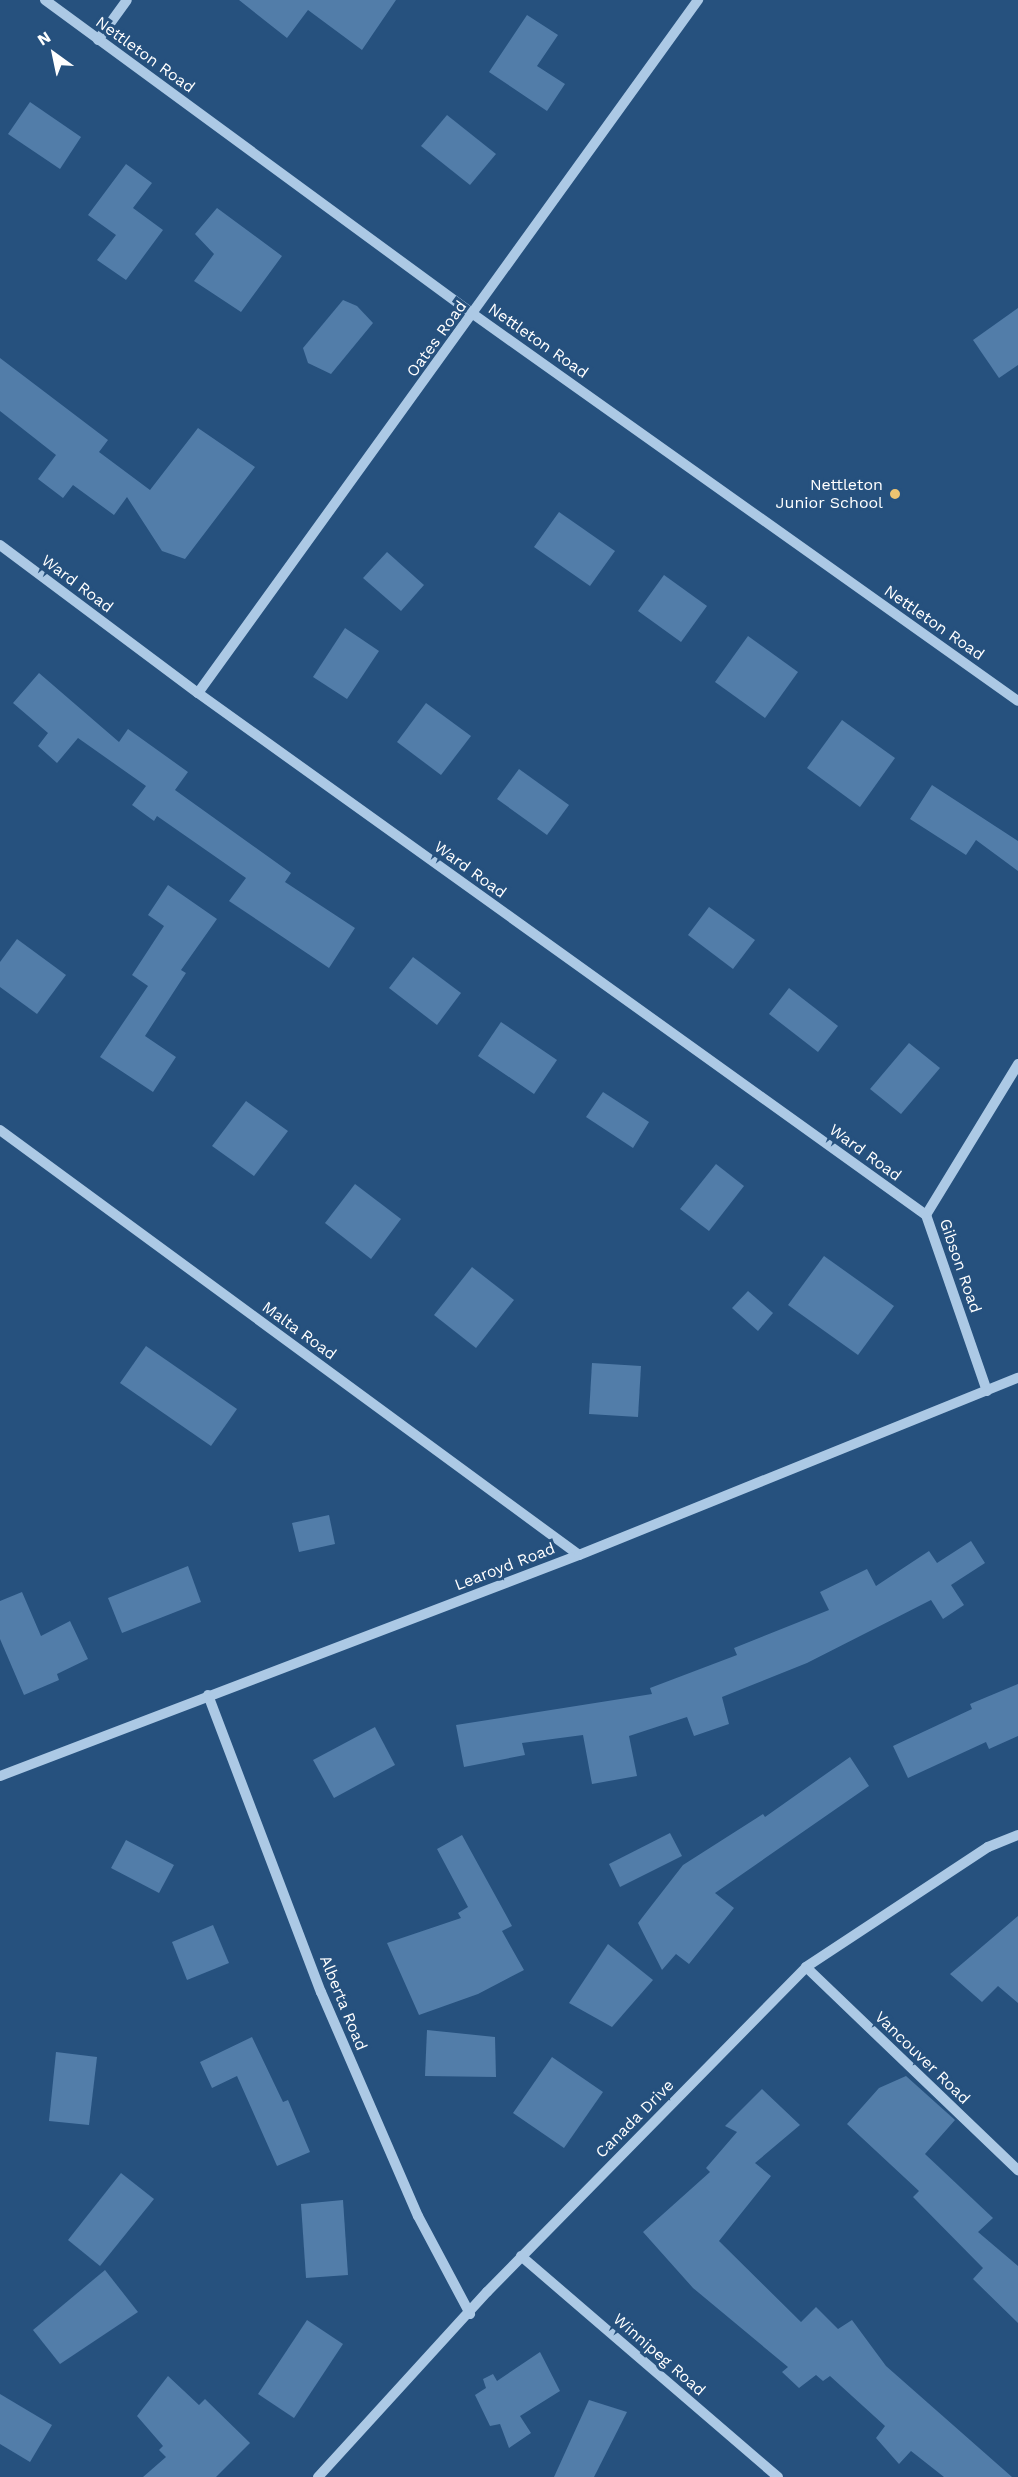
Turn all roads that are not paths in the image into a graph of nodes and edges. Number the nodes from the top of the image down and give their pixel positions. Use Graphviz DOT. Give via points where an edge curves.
graph roads {
  1 [pos="45,0"];
  2 [pos="127,0"];
  3 [pos="698,0"];
  4 [pos="98,40"];
  5 [pos="473,314"];
  6 [pos="0,545"];
  7 [pos="198,693"];
  8 [pos="1018,700"];
  9 [pos="1018,1064"];
  10 [pos="0,1131"];
  11 [pos="926,1215"];
  12 [pos="1018,1378"];
  13 [pos="987,1391"];
  14 [pos="579,1555"];
  15 [pos="208,1695"];
  16 [pos="0,1776"];
  17 [pos="1018,1835"];
  18 [pos="806,1967"];
  19 [pos="1018,2170"];
  20 [pos="521,2256"];
  21 [pos="470,2314"];
  22 [pos="318,2477"];
  23 [pos="778,2477"];
  1 -- 4 [label="street, Nettleton Road"];
  2 -- 4 [label="street"];
  3 -- 5 [label="street, Oates Road"];
  4 -- 5 [label="street, Nettleton Road"];
  5 -- 7 [label="street, Oates Road"];
  5 -- 8 [label="street, Nettleton Road"];
  6 -- 7 [label="street, Ward Road"];
  7 -- 11 [label="street, Ward Road"];
  9 -- 11 [label="street, Gibson Road"];
  10 -- 14 [label="street, Malta Road"];
  11 -- 13 [label="street, Gibson Road"];
  12 -- 13 [label="street, Learoyd Road"];
  13 -- 14 [label="street, Learoyd Road"];
  14 -- 15 [label="street, Learoyd Road"];
  15 -- 16 [label="street, Learoyd Road"];
  15 -- 21 [label="street, Alberta Road" via="325,2002 418,2216"];
  17 -- 18 [label="street, Canada Drive" via="988,1847"];
  18 -- 19 [label="street, Vancouver Road"];
  18 -- 20 [label="street, Canada Drive"];
  20 -- 21 [label="street, Canada Drive"];
  20 -- 23 [label="street, Winnipeg Road"];
  21 -- 22 [label="street, Canada Drive"];
}
